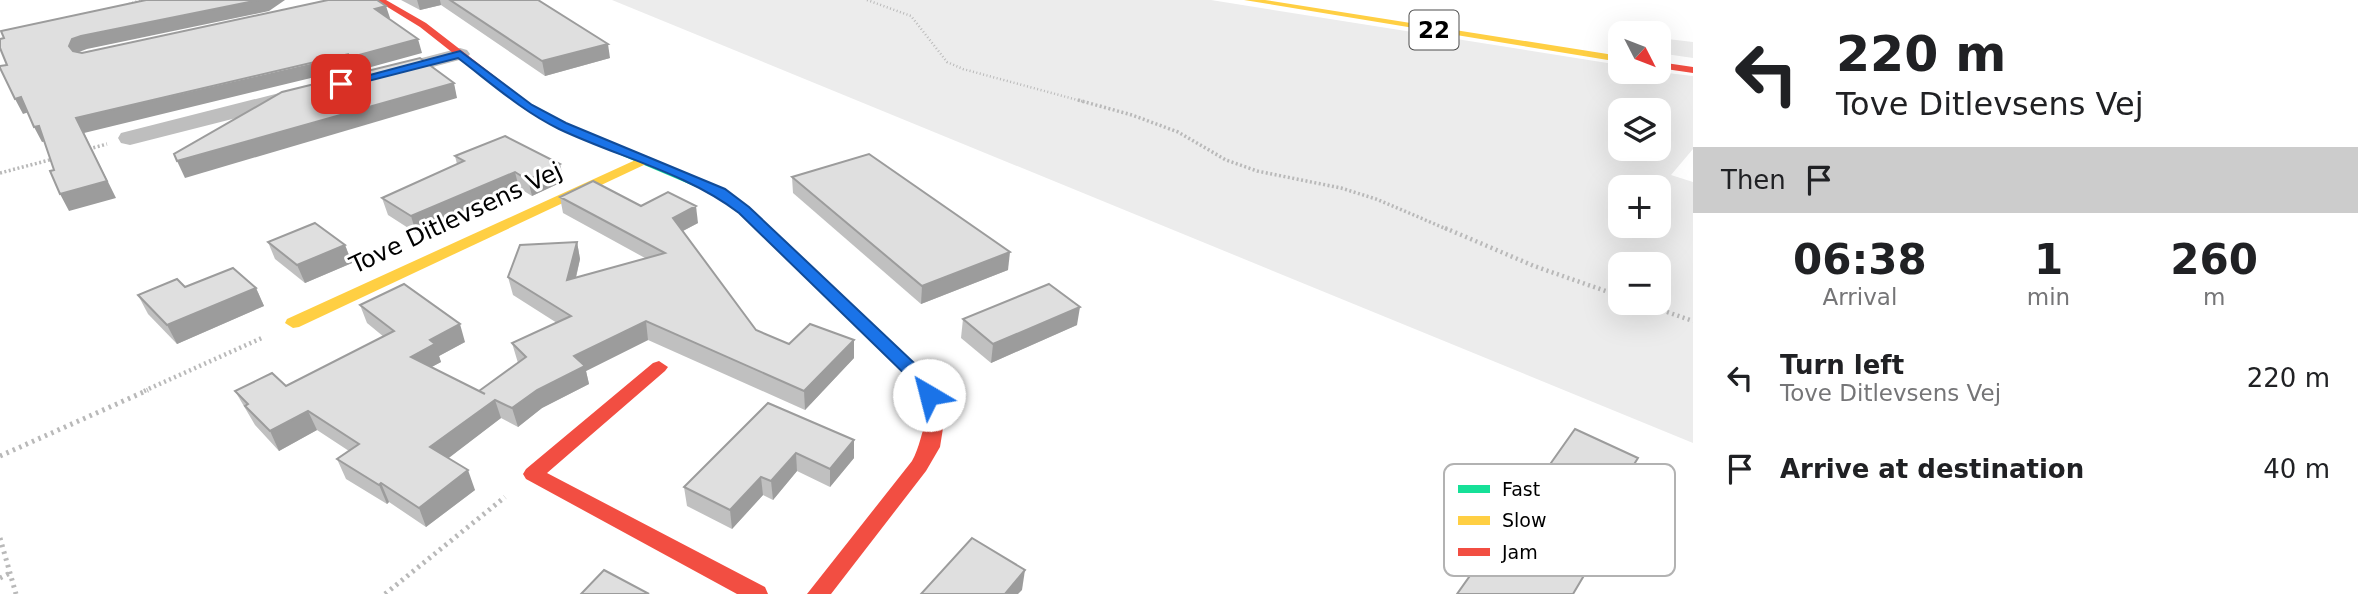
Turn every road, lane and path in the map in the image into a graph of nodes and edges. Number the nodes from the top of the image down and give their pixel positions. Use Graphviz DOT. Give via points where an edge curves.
graph roads {
  1 [pos="141,0"];
  2 [pos="380,0"];
  3 [pos="867,0"];
  4 [pos="1248,0"];
  5 [pos="123,6"];
  6 [pos="460,54"];
  7 [pos="1608,57"];
  8 [pos="1671,67"];
  9 [pos="1693,70"];
  10 [pos="363,79"];
  11 [pos="326,88"];
  12 [pos="130,138"];
  13 [pos="78,152"];
  14 [pos="65,156"];
  15 [pos="642,161"];
  16 [pos="0,173"];
  17 [pos="1608,292"];
  18 [pos="1671,313"];
  19 [pos="1693,321"];
  20 [pos="293,323"];
  21 [pos="659,368"];
  22 [pos="0,456"];
  23 [pos="533,474"];
  24 [pos="0,538"];
  25 [pos="10,573"];
  26 [pos="0,578"];
  27 [pos="16,594"];
  28 [pos="385,594"];
  29 [pos="757,594"];
  30 [pos="818,594"];
  1 -- 5 [label="path"];
  2 -- 6 [label="street, Tove Ditlevsens Vej"];
  3 -- 17 [label="path" via="911,16 947,62 963,69 1132,115 1257,171 1376,199 1534,266"];
  4 -- 7 [label="street, 22"];
  6 -- 10 [label="street"];
  6 -- 15 [label="street, Tove Ditlevsens Vej" via="528,107"];
  8 -- 9 [label="street"];
  11 -- 12 [label="street"];
  12 -- 13 [label="path"];
  14 -- 16 [label="path"];
  15 -- 20 [label="street, Tove Ditlevsens Vej"];
  15 -- 30 [label="street, Tove Ditlevsens Vej" via="720,192 744,210 923,381 931,399 935,436 923,462"];
  18 -- 19 [label="path"];
  20 -- 22 [label="path"];
  21 -- 23 [label="street"];
  23 -- 28 [label="path"];
  23 -- 29 [label="street"];
  24 -- 25 [label="path"];
  25 -- 26 [label="path"];
  25 -- 27 [label="path"];
}
